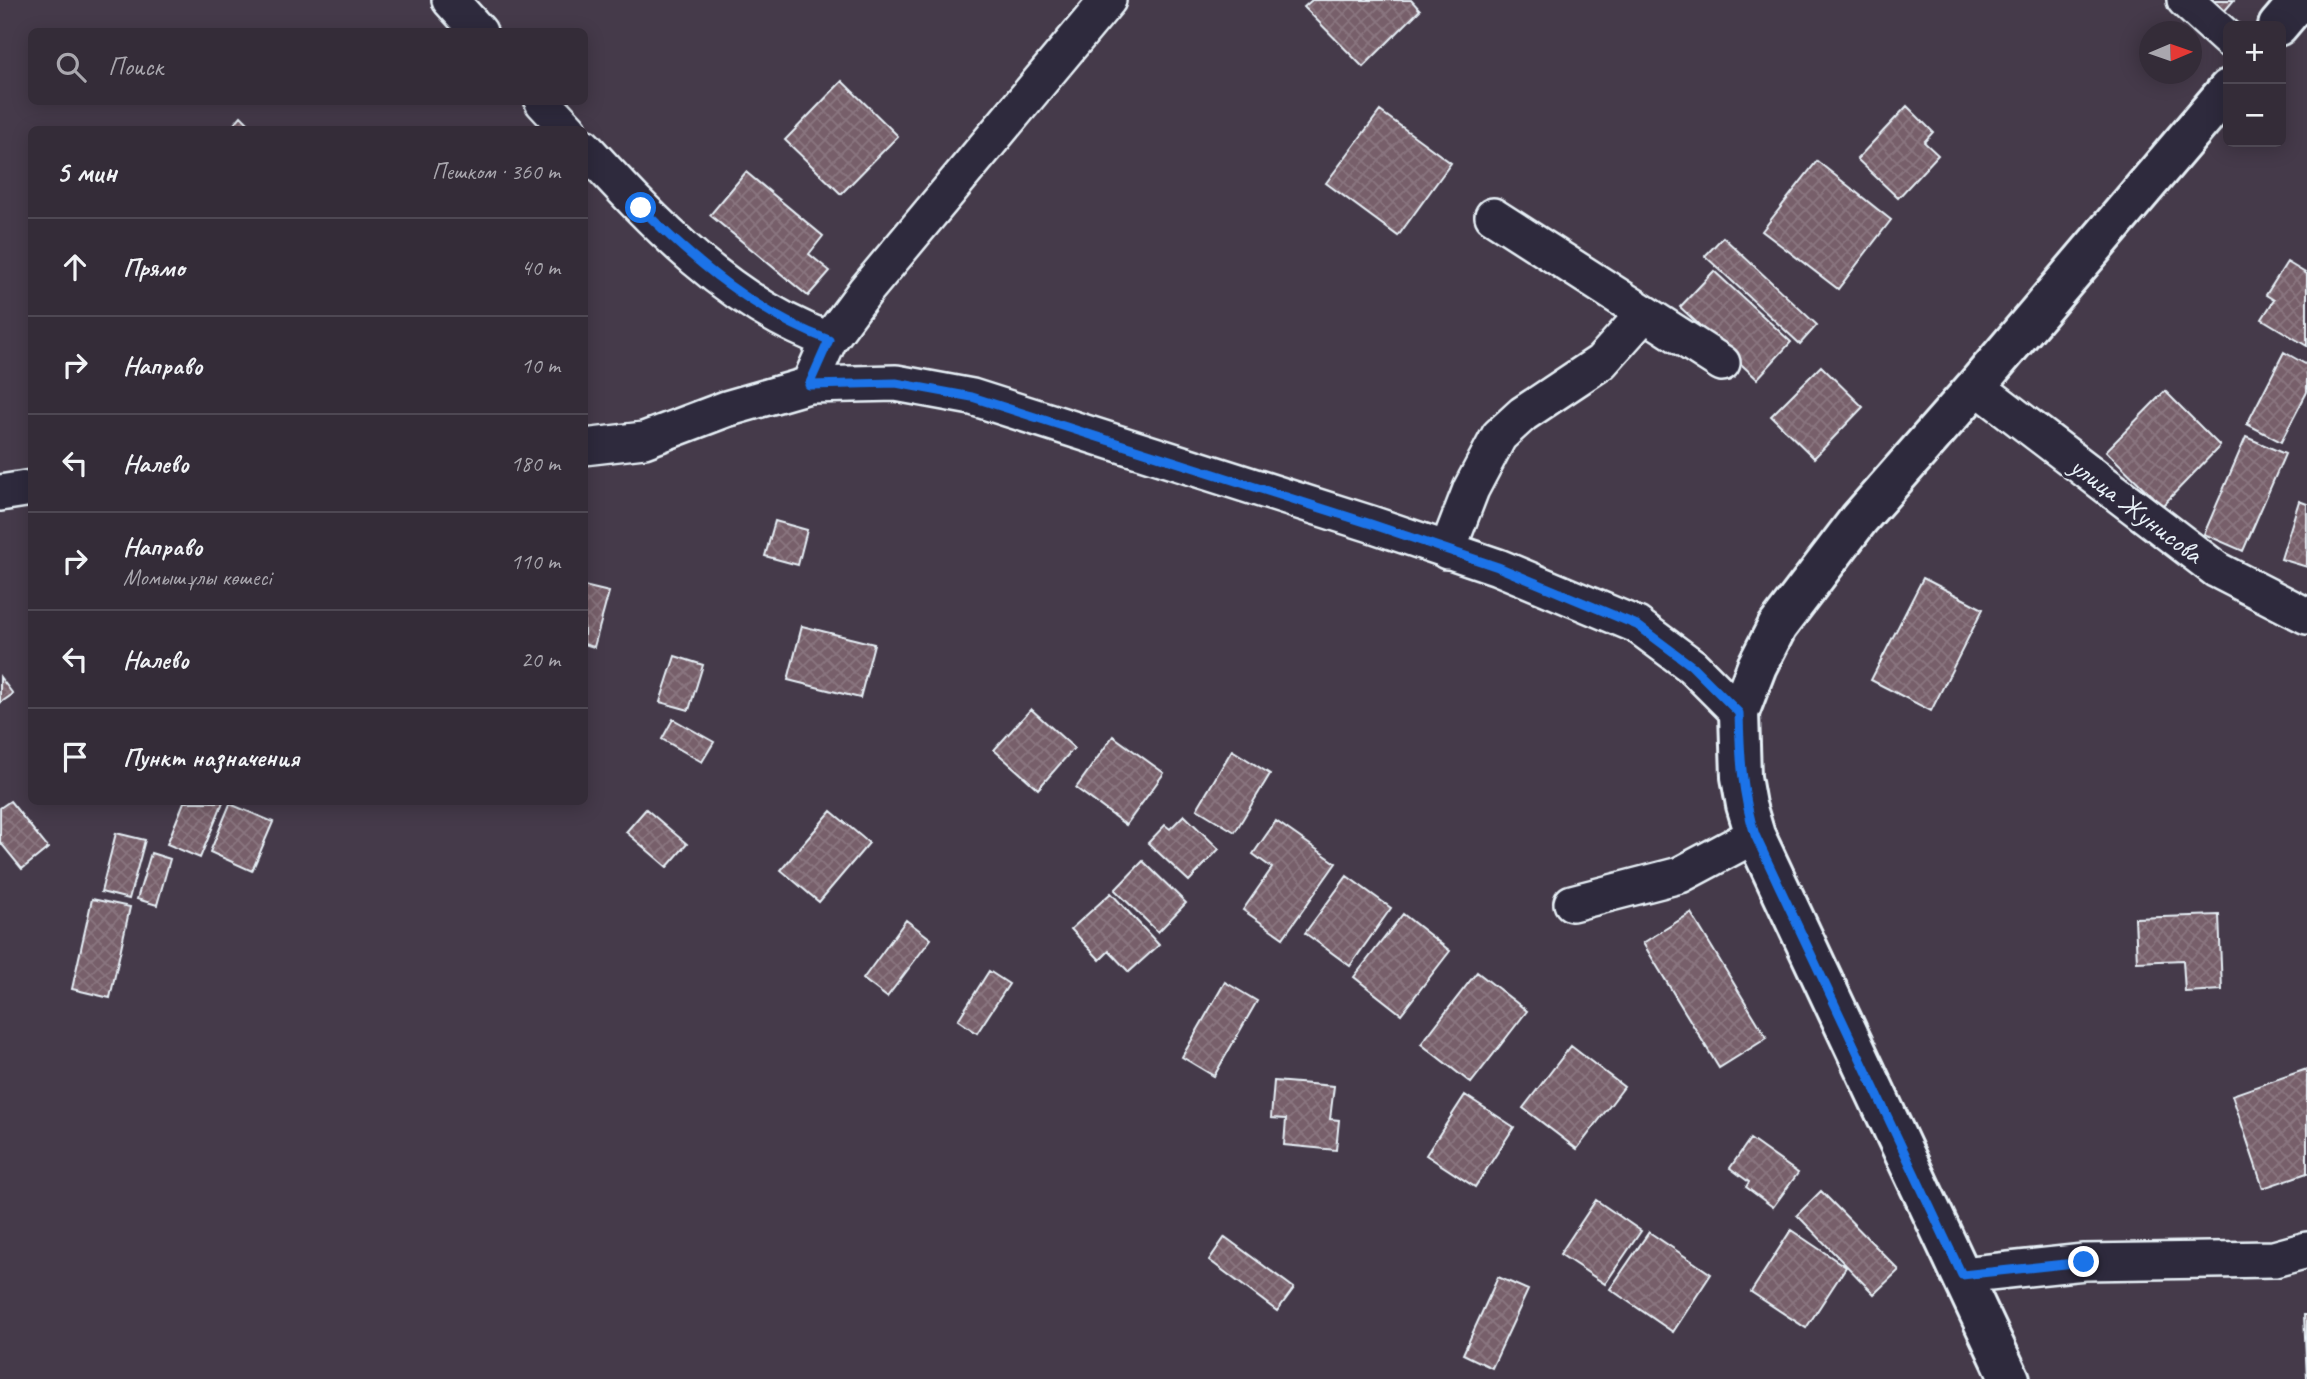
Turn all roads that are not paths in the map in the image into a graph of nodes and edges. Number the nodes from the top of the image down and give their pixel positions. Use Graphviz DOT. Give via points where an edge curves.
graph roads {
  1 [pos="450,0"];
  2 [pos="1108,0"];
  3 [pos="2185,0"];
  4 [pos="2300,0"];
  5 [pos="2282,21"];
  6 [pos="475,28"];
  7 [pos="2223,34"];
  8 [pos="2223,95"];
  9 [pos="546,105"];
  10 [pos="565,126"];
  11 [pos="588,151"];
  12 [pos="1493,216"];
  13 [pos="1644,314"];
  14 [pos="829,340"];
  15 [pos="1722,363"];
  16 [pos="809,385"];
  17 [pos="1976,386"];
  18 [pos="588,447"];
  19 [pos="28,489"];
  20 [pos="0,493"];
  21 [pos="1447,551"];
  22 [pos="2307,616"];
  23 [pos="1739,713"];
  24 [pos="1755,835"];
  25 [pos="1572,903"];
  26 [pos="2307,1250"];
  27 [pos="1962,1275"];
  28 [pos="2010,1379"];
  1 -- 6 [label="street"];
  2 -- 14 [label="street"];
  3 -- 7 [label="street"];
  4 -- 5 [label="main road"];
  8 -- 17 [label="main road"];
  9 -- 10 [label="street"];
  11 -- 14 [label="street" via="679,246 767,310"];
  12 -- 13 [label="street"];
  13 -- 15 [label="street"];
  13 -- 21 [label="street" via="1601,362 1523,414 1499,436 1471,489"];
  14 -- 16 [label="street"];
  16 -- 18 [label="street" via="644,440"];
  16 -- 21 [label="street" via="896,383 972,397"];
  17 -- 22 [label="street, улица Жунисова" via="2217,570"];
  17 -- 23 [label="main road" via="1859,519 1777,627"];
  19 -- 20 [label="street"];
  21 -- 23 [label="street" via="1498,567 1637,625 1692,666"];
  23 -- 24 [label="main road" via="1741,778"];
  24 -- 25 [label="street" via="1680,875"];
  24 -- 27 [label="main road"];
  26 -- 27 [label="street" via="2274,1259 2084,1262"];
  27 -- 28 [label="main road"];
}
